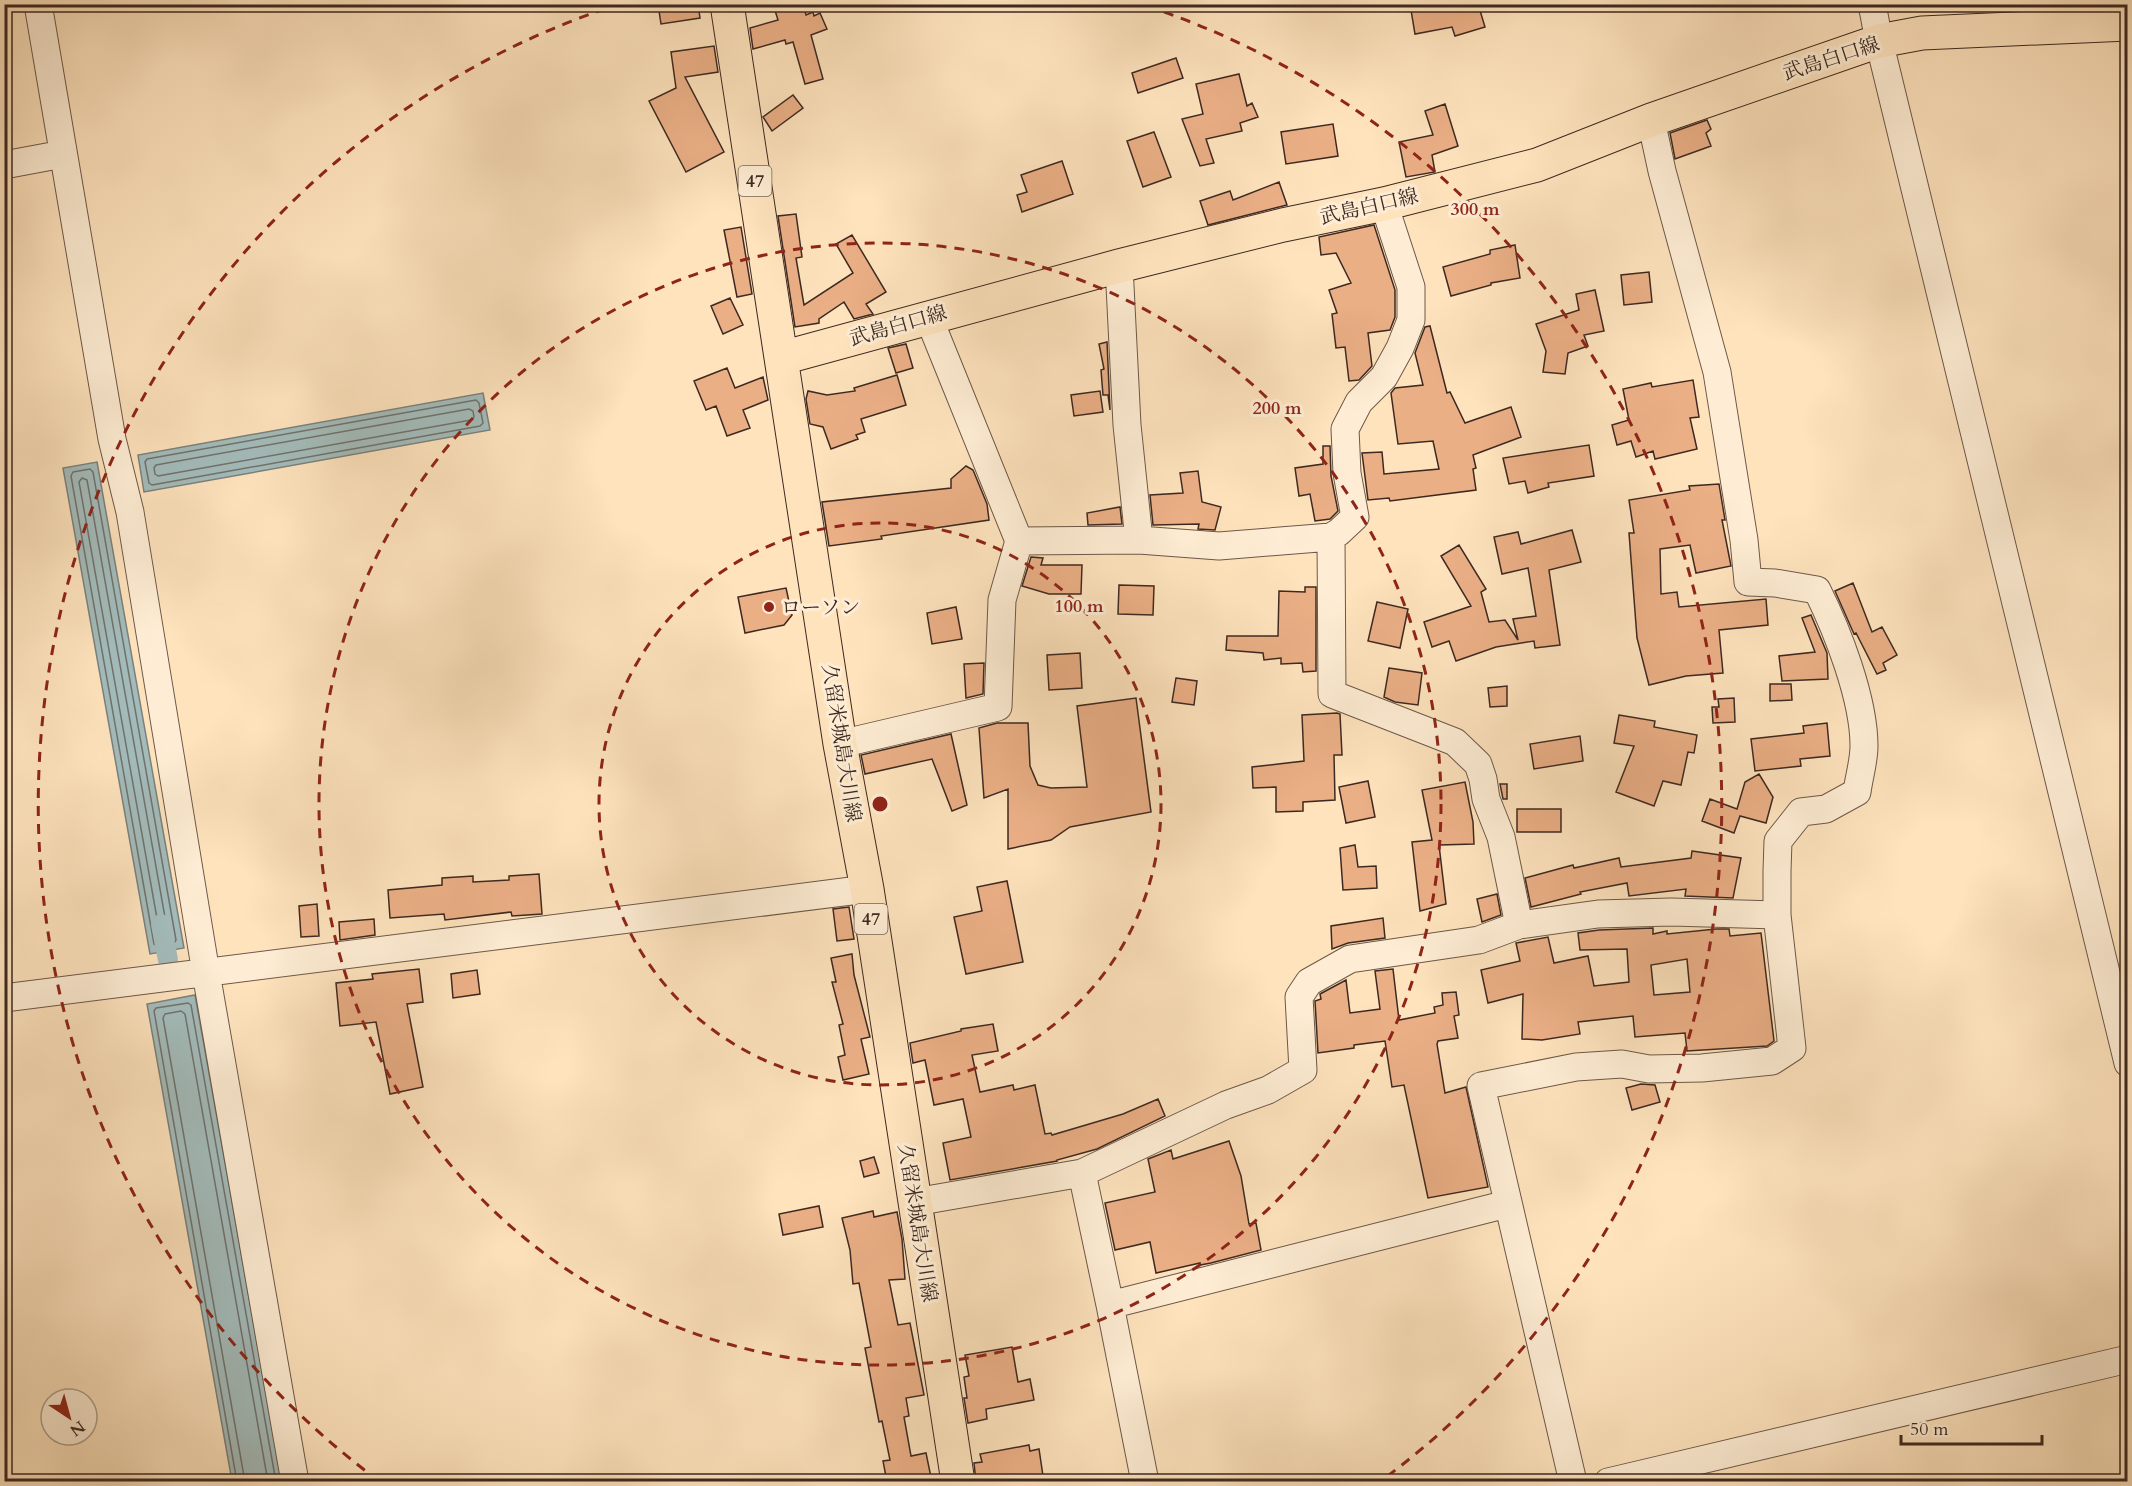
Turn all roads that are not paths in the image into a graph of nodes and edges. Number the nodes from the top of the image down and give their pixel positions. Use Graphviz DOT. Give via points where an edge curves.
graph roads {
  1 [pos="38,4"];
  2 [pos="727,4"];
  3 [pos="1872,4"];
  4 [pos="2127,24"];
  5 [pos="1879,41"];
  6 [pos="1651,120"];
  7 [pos="63,154"];
  8 [pos="4,165"];
  9 [pos="1384,204"];
  10 [pos="1119,266"];
  11 [pos="928,316"];
  12 [pos="782,358"];
  13 [pos="1331,537"];
  14 [pos="1139,540"];
  15 [pos="1019,542"];
  16 [pos="840,744"];
  17 [pos="867,889"];
  18 [pos="1777,915"];
  19 [pos="1519,925"];
  20 [pos="206,973"];
  21 [pos="4,998"];
  22 [pos="2127,1063"];
  23 [pos="1082,1173"];
  24 [pos="915,1202"];
  25 [pos="1507,1204"];
  26 [pos="1110,1305"];
  27 [pos="2127,1359"];
  28 [pos="295,1482"];
  29 [pos="958,1482"];
  30 [pos="1145,1482"];
  31 [pos="1573,1482"];
  32 [pos="1608,1482"];
  1 -- 7 [label="street"];
  2 -- 12 [label="main road, 久留米城島大川線 / 47"];
  3 -- 5 [label="street"];
  4 -- 5 [label="main road, 武島白口線" via="1923,33"];
  5 -- 6 [label="main road, 武島白口線"];
  5 -- 22 [label="street"];
  6 -- 9 [label="main road, 武島白口線" via="1537,165"];
  6 -- 18 [label="street" via="1718,372 1748,582 1817,590 1835,625 1861,714 1864,746 1857,792 1826,809 1801,812 1778,841"];
  7 -- 8 [label="street"];
  7 -- 20 [label="street" via="112,439 130,512"];
  9 -- 10 [label="main road, 武島白口線"];
  9 -- 13 [label="street" via="1411,287 1411,320 1384,377 1359,402 1345,429 1355,517"];
  10 -- 11 [label="main road, 武島白口線"];
  10 -- 14 [label="street" via="1127,425"];
  11 -- 12 [label="main road, 武島白口線"];
  11 -- 15 [label="street"];
  12 -- 16 [label="main road, 久留米城島大川線 / 47"];
  13 -- 14 [label="street" via="1219,546"];
  13 -- 19 [label="street" via="1332,694 1455,742 1478,764 1501,837"];
  14 -- 15 [label="street"];
  15 -- 16 [label="street" via="1002,600 998,706"];
  16 -- 17 [label="main road, 久留米城島大川線 / 47"];
  17 -- 20 [label="street"];
  17 -- 24 [label="main road, 久留米城島大川線 / 47"];
  18 -- 19 [label="street" via="1598,914"];
  18 -- 25 [label="street" via="1792,1048 1772,1062 1702,1068 1649,1069 1622,1064 1576,1067 1481,1086"];
  19 -- 23 [label="street" via="1479,939 1350,959 1309,982 1299,998 1303,1070 1268,1090 1226,1105"];
  20 -- 21 [label="street"];
  20 -- 28 [label="street"];
  23 -- 24 [label="street"];
  23 -- 26 [label="street"];
  24 -- 29 [label="main road, 久留米城島大川線 / 47"];
  25 -- 26 [label="street"];
  25 -- 31 [label="street"];
  26 -- 30 [label="street"];
  27 -- 32 [label="street"];
}
